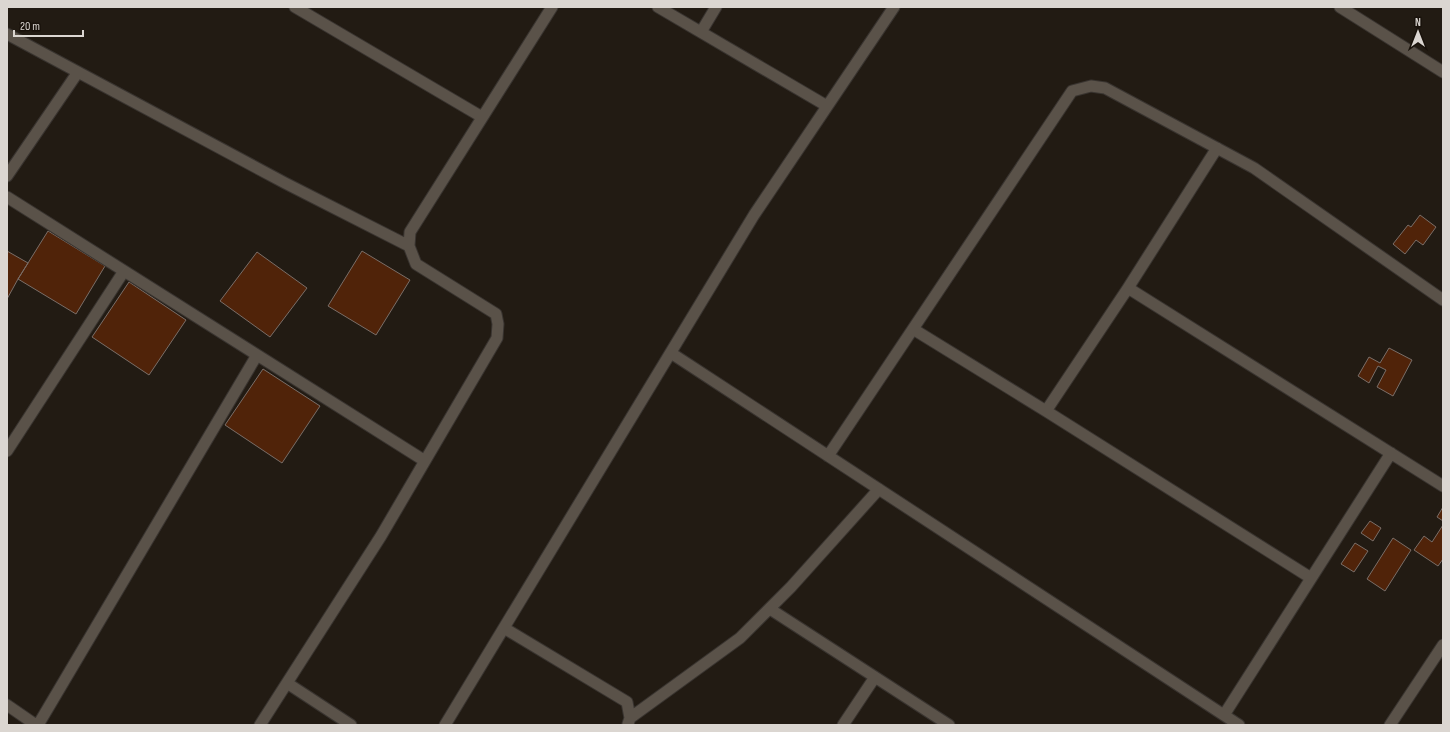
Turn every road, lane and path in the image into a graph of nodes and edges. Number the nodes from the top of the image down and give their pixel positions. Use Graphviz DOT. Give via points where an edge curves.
graph roads {
  1 [pos="295,7"];
  2 [pos="552,7"];
  3 [pos="658,7"];
  4 [pos="716,7"];
  5 [pos="894,7"];
  6 [pos="1340,7"];
  7 [pos="701,32"];
  8 [pos="7,34"];
  9 [pos="78,72"];
  10 [pos="1443,72"];
  11 [pos="827,106"];
  12 [pos="482,117"];
  13 [pos="1217,148"];
  14 [pos="7,176"];
  15 [pos="7,197"];
  16 [pos="409,246"];
  17 [pos="124,271"];
  18 [pos="1128,288"];
  19 [pos="1443,300"];
  20 [pos="913,329"];
  21 [pos="670,353"];
  22 [pos="257,355"];
  23 [pos="1046,411"];
  24 [pos="7,451"];
  25 [pos="1391,453"];
  26 [pos="828,456"];
  27 [pos="425,461"];
  28 [pos="1443,486"];
  29 [pos="878,489"];
  30 [pos="1311,578"];
  31 [pos="770,608"];
  32 [pos="504,628"];
  33 [pos="1443,645"];
  34 [pos="875,677"];
  35 [pos="287,684"];
  36 [pos="7,704"];
  37 [pos="1224,715"];
  38 [pos="629,721"];
  39 [pos="37,725"];
  40 [pos="260,725"];
  41 [pos="351,725"];
  42 [pos="446,725"];
  43 [pos="843,725"];
  44 [pos="948,725"];
  45 [pos="1239,725"];
  46 [pos="1390,725"];
  1 -- 12 [label="street"];
  2 -- 12 [label="street"];
  3 -- 7 [label="street"];
  4 -- 7 [label="street"];
  5 -- 11 [label="street"];
  6 -- 10 [label="street"];
  7 -- 11 [label="street"];
  8 -- 9 [label="street"];
  9 -- 14 [label="street"];
  9 -- 16 [label="street"];
  11 -- 21 [label="street" via="754,215"];
  12 -- 16 [label="street" via="410,232"];
  13 -- 18 [label="street"];
  13 -- 19 [label="street" via="1254,168"];
  13 -- 20 [label="street" via="1105,88 1091,86 1072,91"];
  15 -- 17 [label="street"];
  16 -- 27 [label="street" via="416,264 496,314 498,324 497,338"];
  17 -- 22 [label="street"];
  17 -- 24 [label="street"];
  18 -- 23 [label="street"];
  18 -- 25 [label="street"];
  20 -- 23 [label="street"];
  20 -- 26 [label="street"];
  21 -- 26 [label="street"];
  21 -- 32 [label="street"];
  22 -- 27 [label="street"];
  22 -- 39 [label="street"];
  23 -- 30 [label="street"];
  25 -- 28 [label="street"];
  25 -- 30 [label="street"];
  26 -- 29 [label="street"];
  27 -- 35 [label="street" via="381,536"];
  29 -- 31 [label="street"];
  29 -- 37 [label="street"];
  30 -- 37 [label="street"];
  31 -- 34 [label="street"];
  31 -- 38 [label="street" via="740,638"];
  32 -- 38 [label="street" via="627,702"];
  32 -- 42 [label="street"];
  33 -- 46 [label="street"];
  34 -- 43 [label="street"];
  34 -- 44 [label="street"];
  35 -- 40 [label="street"];
  35 -- 41 [label="street"];
  36 -- 39 [label="street"];
  37 -- 45 [label="street"];
}
